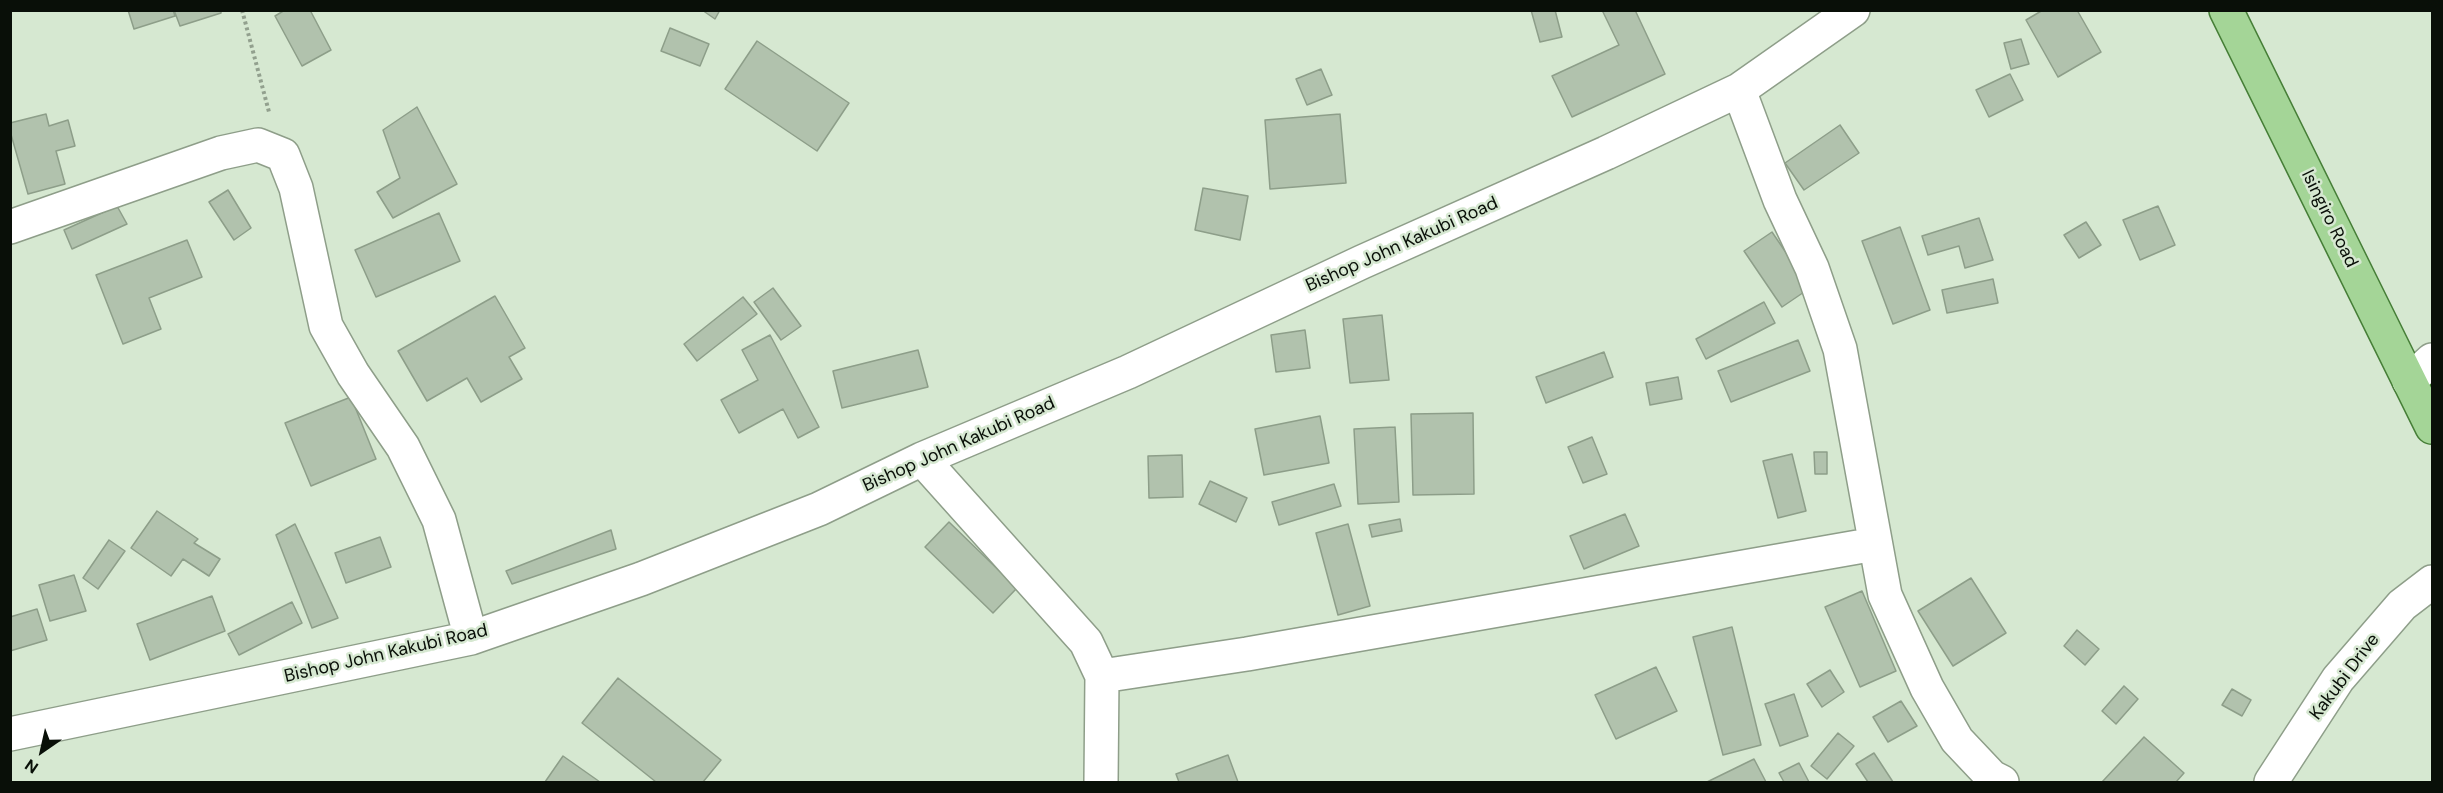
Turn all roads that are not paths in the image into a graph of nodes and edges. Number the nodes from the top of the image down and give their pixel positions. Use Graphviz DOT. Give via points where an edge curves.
graph roads {
  1 [pos="1853,10"];
  2 [pos="2226,10"];
  3 [pos="1739,90"];
  4 [pos="10,226"];
  5 [pos="2421,370"];
  6 [pos="2433,427"];
  7 [pos="922,459"];
  8 [pos="1875,544"];
  9 [pos="2433,582"];
  10 [pos="471,638"];
  11 [pos="1102,676"];
  12 [pos="10,734"];
  13 [pos="1993,781"];
  14 [pos="1101,783"];
  15 [pos="2271,783"];
  1 -- 3 [label="street, Bishop John Kakubi Road"];
  2 -- 5 [label="main road, Isingiro Road"];
  3 -- 7 [label="street, Bishop John Kakubi Road" via="1128,372"];
  3 -- 8 [label="street" via="1780,200 1812,268 1840,349"];
  4 -- 10 [label="street" via="220,153 258,145 283,155 296,188 326,326 402,447 439,520"];
  5 -- 6 [label="main road, Isingiro Road"];
  7 -- 10 [label="street, Bishop John Kakubi Road" via="819,509 652,575"];
  7 -- 11 [label="street" via="1086,642"];
  8 -- 11 [label="street"];
  8 -- 13 [label="street" via="1885,595 1927,688 1957,740"];
  9 -- 15 [label="street, Kakubi Drive" via="2402,605 2338,680"];
  10 -- 12 [label="street, Bishop John Kakubi Road"];
  11 -- 14 [label="street"];
}
